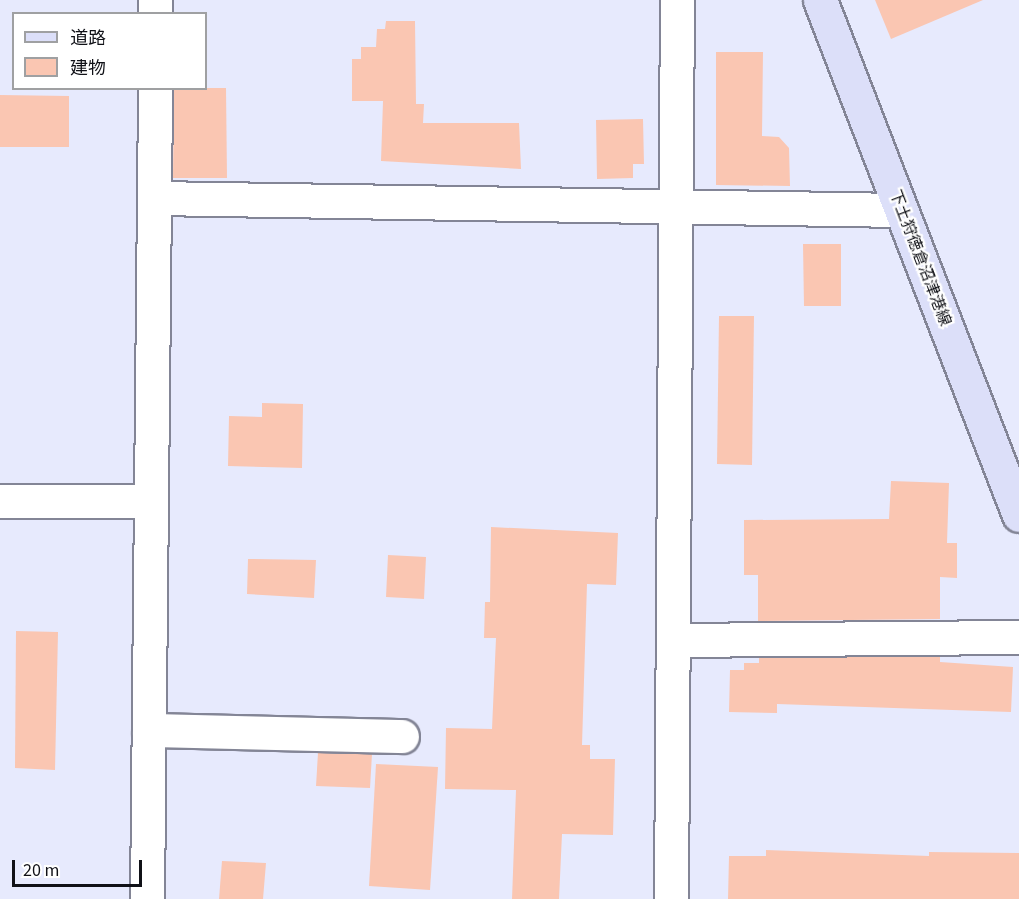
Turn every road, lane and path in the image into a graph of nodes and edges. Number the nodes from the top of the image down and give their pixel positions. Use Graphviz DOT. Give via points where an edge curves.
graph roads {
  1 [pos="677,0"];
  2 [pos="820,0"];
  3 [pos="155,90"];
  4 [pos="154,198"];
  5 [pos="677,207"];
  6 [pos="901,210"];
  7 [pos="0,501"];
  8 [pos="150,501"];
  9 [pos="1019,515"];
  10 [pos="1019,637"];
  11 [pos="673,640"];
  12 [pos="149,729"];
  13 [pos="402,736"];
  14 [pos="147,899"];
  15 [pos="671,899"];
  1 -- 5 [label="street"];
  2 -- 6 [label="main road, 下土狩徳倉沼津港線"];
  3 -- 4 [label="street"];
  4 -- 5 [label="street"];
  4 -- 8 [label="street"];
  5 -- 6 [label="street"];
  5 -- 11 [label="street"];
  6 -- 9 [label="main road, 下土狩徳倉沼津港線"];
  7 -- 8 [label="street"];
  8 -- 12 [label="street"];
  10 -- 11 [label="street"];
  11 -- 15 [label="street"];
  12 -- 13 [label="street"];
  12 -- 14 [label="street"];
}
